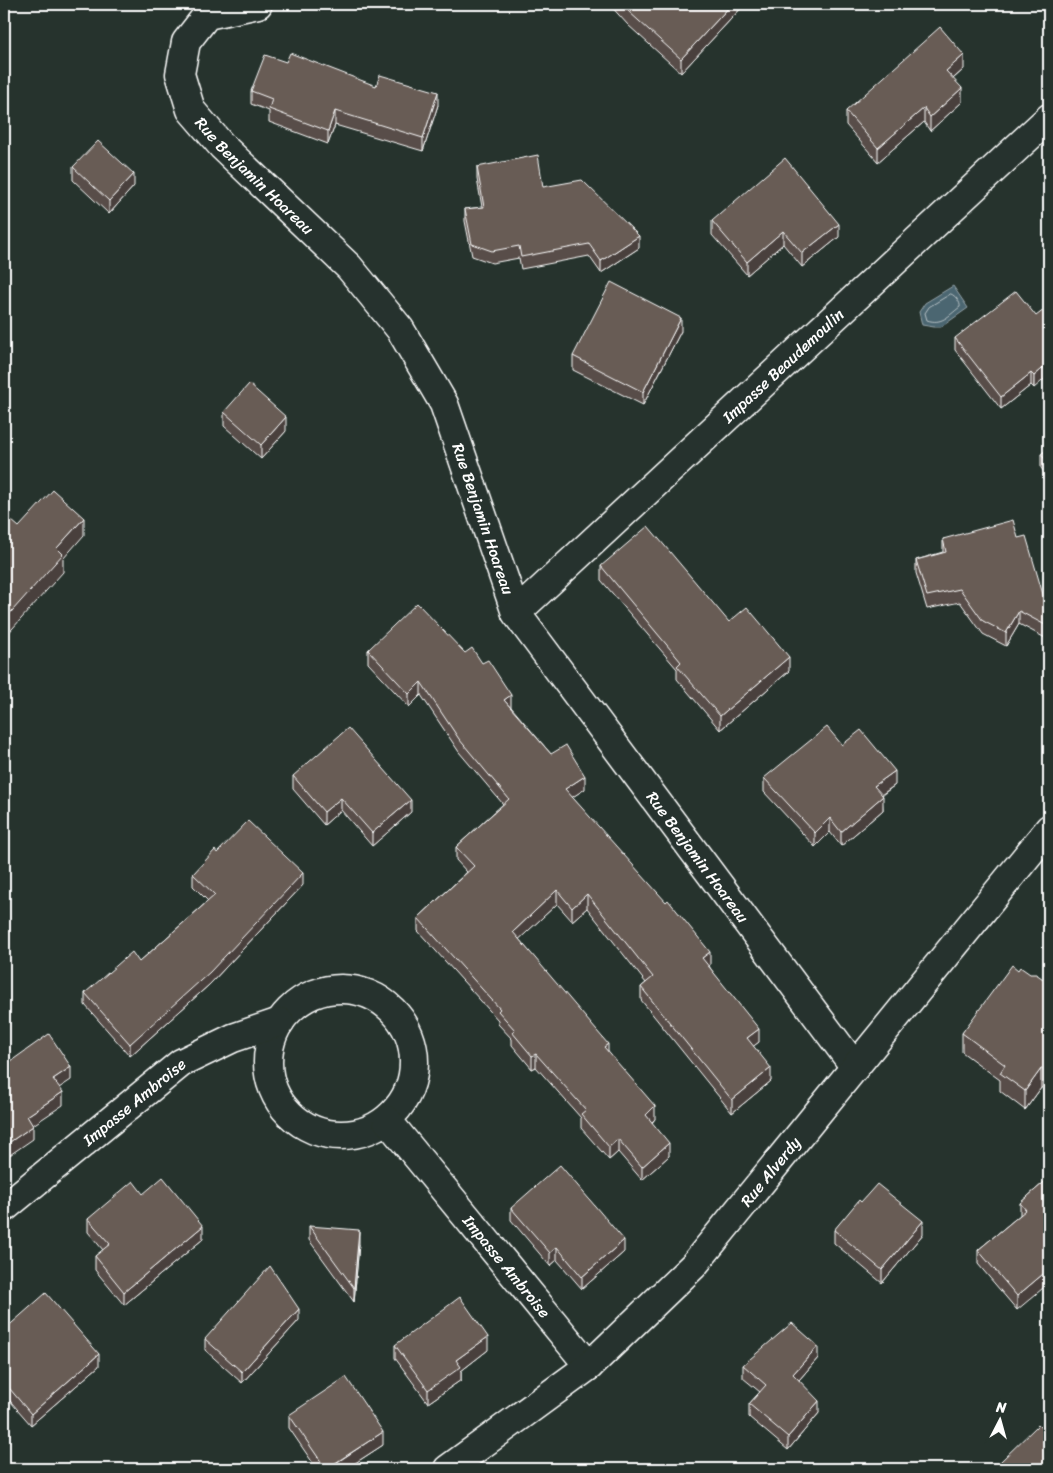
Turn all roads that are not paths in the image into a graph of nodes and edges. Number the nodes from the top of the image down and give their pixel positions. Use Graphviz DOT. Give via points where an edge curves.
graph roads {
  1 [pos="258,4"];
  2 [pos="1049,118"];
  3 [pos="516,613"];
  4 [pos="1049,829"];
  5 [pos="280,1022"];
  6 [pos="855,1067"];
  7 [pos="387,1120"];
  8 [pos="4,1208"];
  9 [pos="589,1366"];
  10 [pos="448,1469"];
  1 -- 3 [label="street, Rue Benjamin Hoareau" via="206,15 186,42 180,74 191,110 222,146 349,266 400,329 444,404"];
  2 -- 3 [label="street, Impasse Beaudemoulin"];
  3 -- 6 [label="street, Rue Benjamin Hoareau"];
  4 -- 6 [label="street, Rue Alverdy"];
  5 -- 7 [label="street, Impasse Ambroise" via="268,1055 272,1088 293,1118 307,1128 333,1136 362,1133"];
  5 -- 7 [label="street, Impasse Ambroise" via="305,998 322,992 350,990 379,1000 399,1017 412,1042 414,1071 408,1093"];
  5 -- 8 [label="street, Impasse Ambroise" via="233,1038 181,1063"];
  6 -- 9 [label="street, Rue Alverdy" via="693,1266"];
  7 -- 9 [label="street, Impasse Ambroise"];
  9 -- 10 [label="street, Rue Alverdy"];
}
